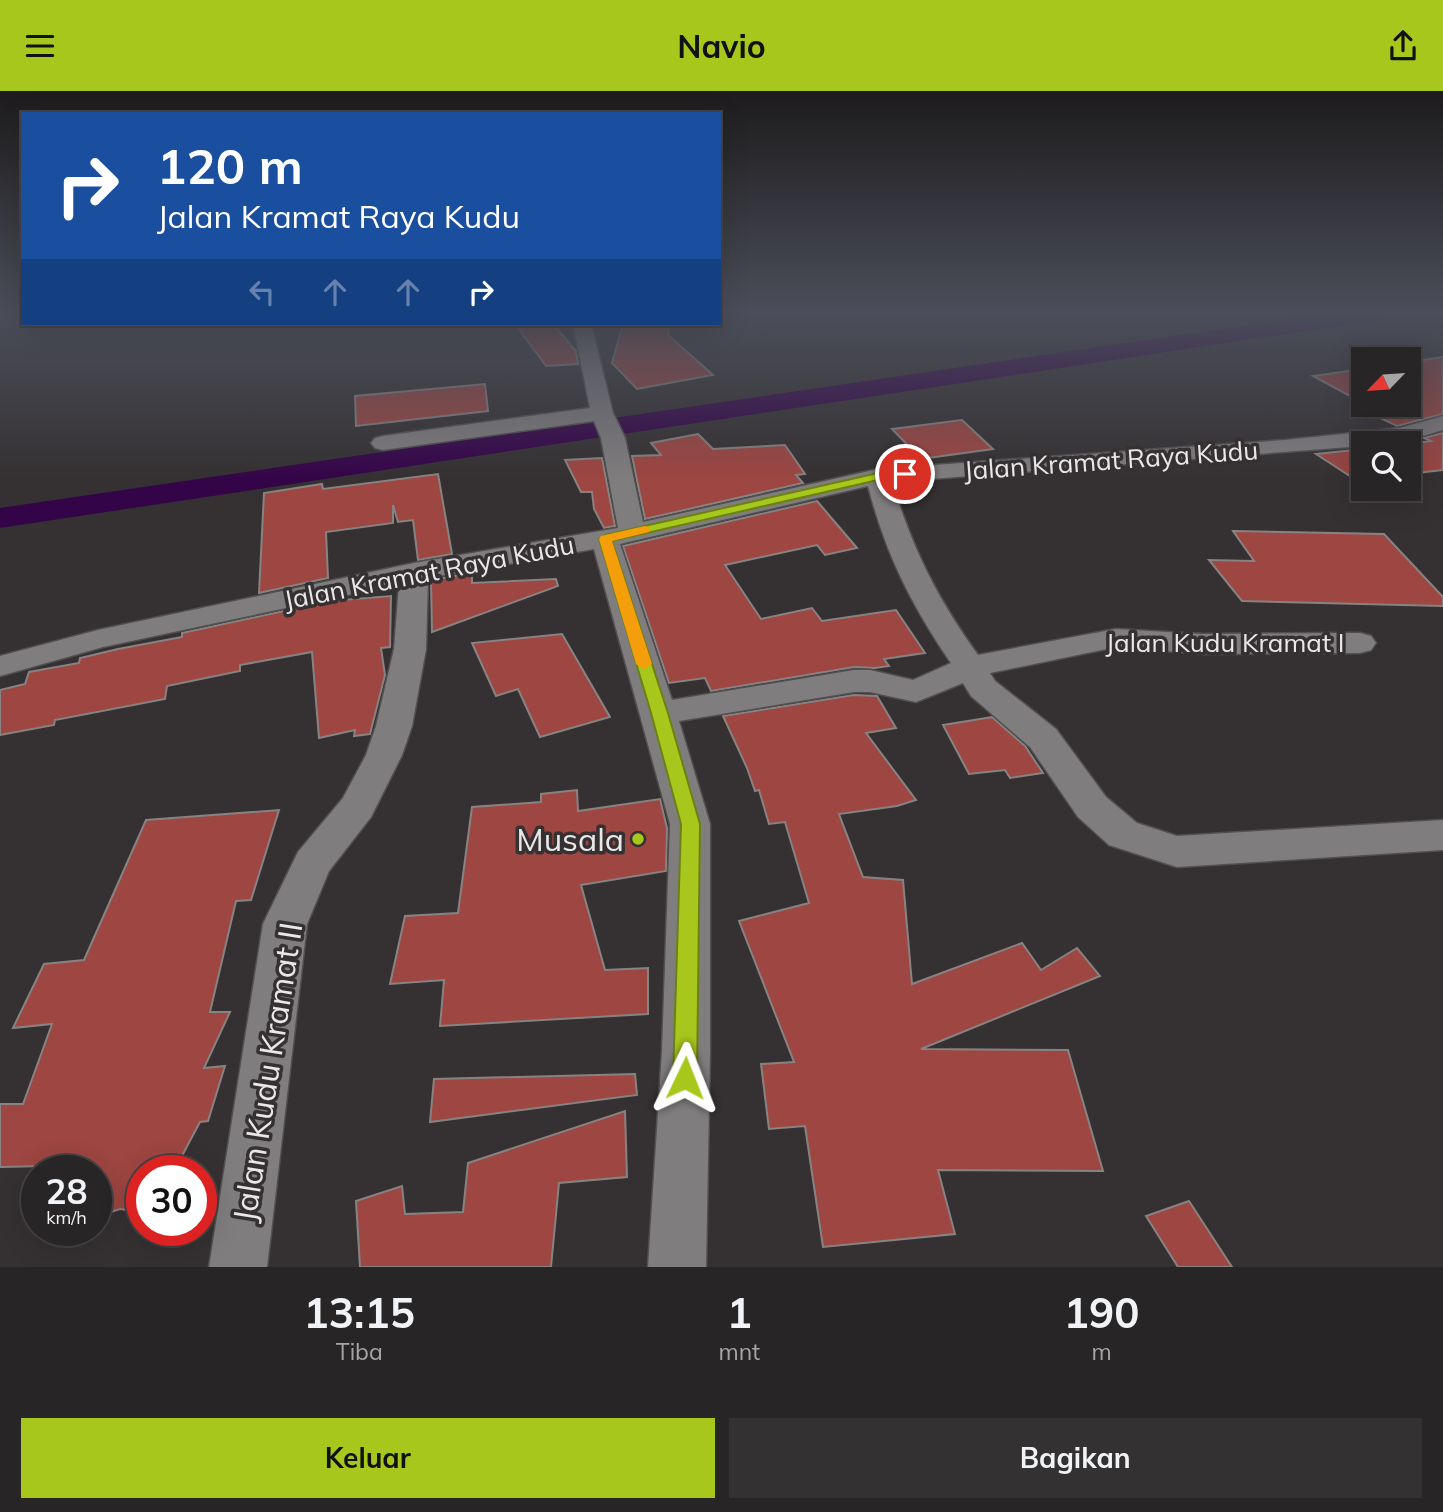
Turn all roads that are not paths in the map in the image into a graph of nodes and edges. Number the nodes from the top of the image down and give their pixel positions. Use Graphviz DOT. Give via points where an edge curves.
graph roads {
  1 [pos="593,369"];
  2 [pos="1443,423"];
  3 [pos="607,424"];
  4 [pos="383,443"];
  5 [pos="878,477"];
  6 [pos="619,536"];
  7 [pos="414,572"];
  8 [pos="1360,643"];
  9 [pos="0,666"];
  10 [pos="970,667"];
  11 [pos="660,713"];
  12 [pos="1443,835"];
  13 [pos="238,1267"];
  14 [pos="677,1267"];
  1 -- 3 [label="street"];
  2 -- 5 [label="street, Jalan Kramat Raya Kudu" via="1402,435 1285,447"];
  3 -- 4 [label="street"];
  3 -- 6 [label="street"];
  5 -- 6 [label="street, Jalan Kramat Raya Kudu"];
  5 -- 10 [label="street" via="894,533 932,612"];
  6 -- 7 [label="street, Jalan Kramat Raya Kudu"];
  6 -- 11 [label="street"];
  7 -- 9 [label="street, Jalan Kramat Raya Kudu" via="98,639"];
  7 -- 13 [label="street, Jalan Kudu Kramat II" via="410,649 384,755 357,807 312,863 285,924"];
  8 -- 10 [label="street, Jalan Kudu Kramat I" via="1202,644 1116,638"];
  10 -- 11 [label="street, Jalan Kudu Kramat I" via="916,691 854,681"];
  10 -- 12 [label="street" via="983,688 1043,738 1092,807 1123,834 1177,852"];
  11 -- 14 [label="street" via="690,824"];
}
